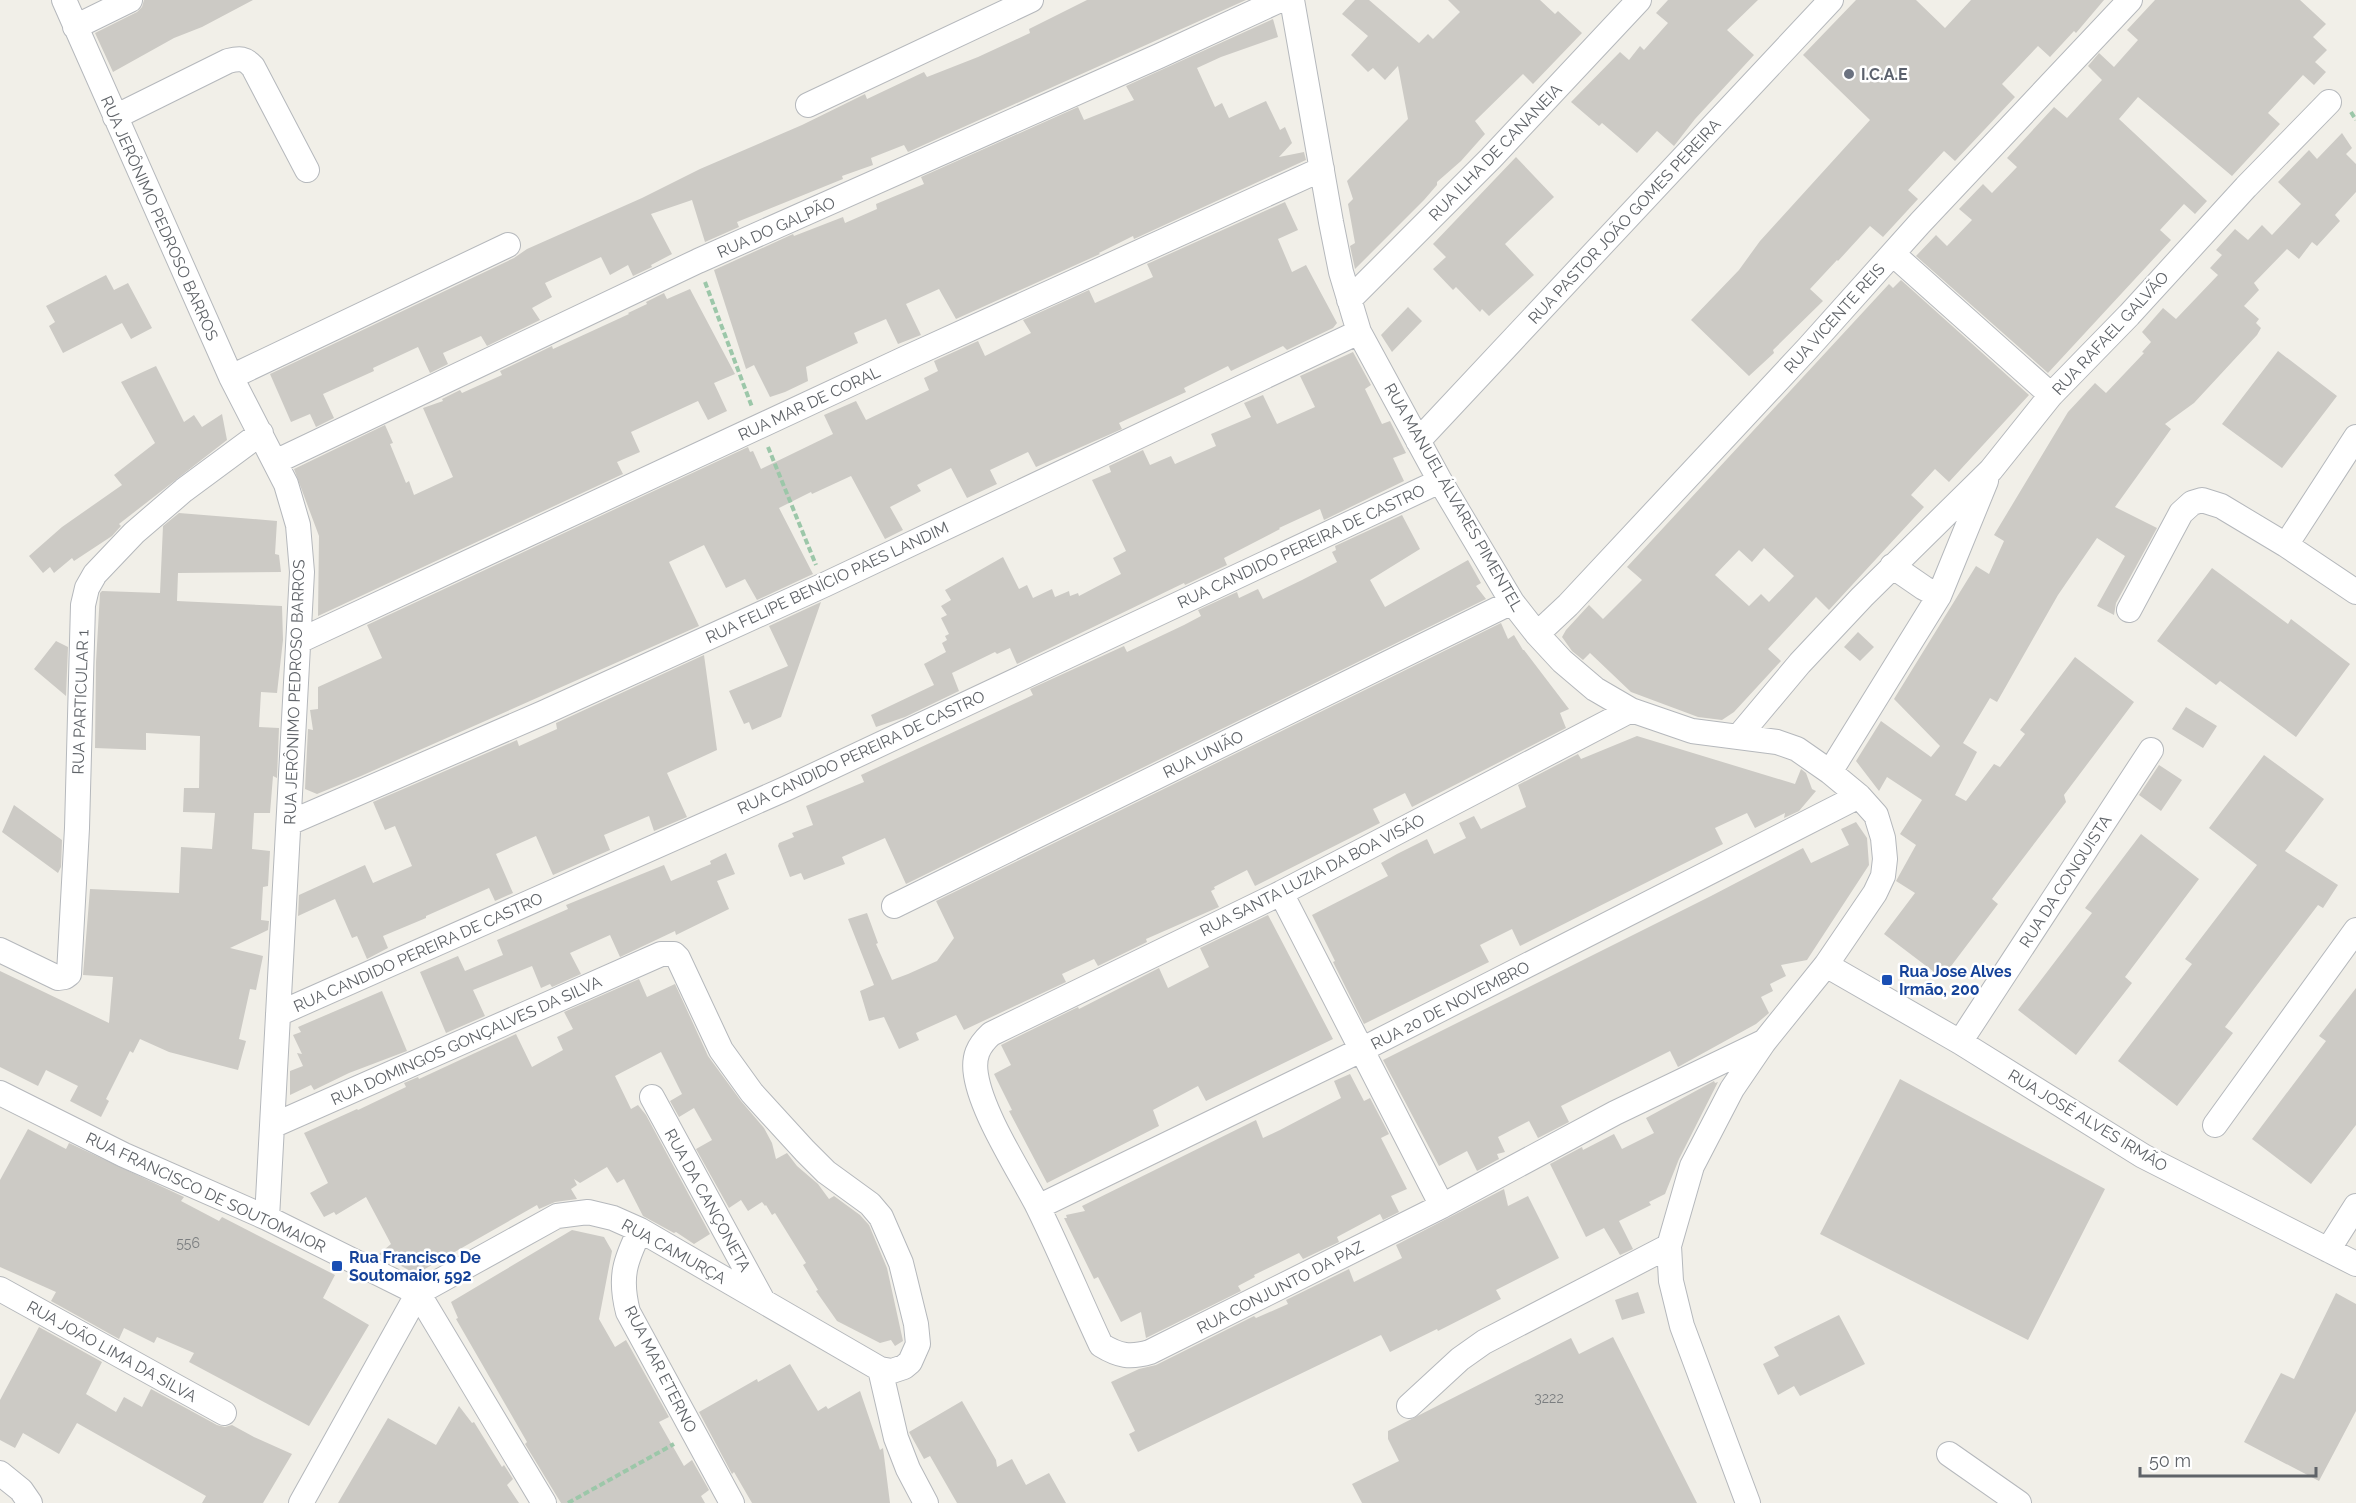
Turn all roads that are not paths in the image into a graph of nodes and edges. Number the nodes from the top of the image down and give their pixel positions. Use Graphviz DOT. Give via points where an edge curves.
graph roads {
  1 [pos="64,0"];
  2 [pos="130,0"];
  3 [pos="1031,0"];
  4 [pos="1280,0"];
  5 [pos="1292,0"];
  6 [pos="1639,0"];
  7 [pos="1831,0"];
  8 [pos="2130,0"];
  9 [pos="75,27"];
  10 [pos="2329,102"];
  11 [pos="808,105"];
  12 [pos="115,117"];
  13 [pos="1322,169"];
  14 [pos="307,170"];
  15 [pos="508,245"];
  16 [pos="1893,254"];
  17 [pos="1348,300"];
  18 [pos="1359,332"];
  19 [pos="231,377"];
  20 [pos="2051,395"];
  21 [pos="261,433"];
  22 [pos="2356,437"];
  23 [pos="1418,441"];
  24 [pos="275,462"];
  25 [pos="1991,470"];
  26 [pos="1440,481"];
  27 [pos="2286,544"];
  28 [pos="1893,566"];
  29 [pos="2356,592"];
  30 [pos="1939,596"];
  31 [pos="1512,602"];
  32 [pos="2129,610"];
  33 [pos="1537,634"];
  34 [pos="298,641"];
  35 [pos="1630,710"];
  36 [pos="1738,737"];
  37 [pos="2151,750"];
  38 [pos="1830,772"];
  39 [pos="1859,796"];
  40 [pos="289,822"];
  41 [pos="1281,893"];
  42 [pos="894,906"];
  43 [pos="2356,930"];
  44 [pos="0,950"];
  45 [pos="1826,965"];
  46 [pos="278,1014"];
  47 [pos="991,1034"];
  48 [pos="1764,1042"];
  49 [pos="1960,1042"];
  50 [pos="1361,1050"];
  51 [pos="0,1093"];
  52 [pos="652,1097"];
  53 [pos="2215,1125"];
  54 [pos="272,1126"];
  55 [pos="1442,1206"];
  56 [pos="2356,1206"];
  57 [pos="1038,1207"];
  58 [pos="267,1218"];
  59 [pos="640,1230"];
  60 [pos="1669,1246"];
  61 [pos="2328,1250"];
  62 [pos="2356,1264"];
  63 [pos="0,1288"];
  64 [pos="418,1293"];
  65 [pos="764,1302"];
  66 [pos="886,1370"];
  67 [pos="1408,1406"];
  68 [pos="224,1413"];
  69 [pos="1949,1454"];
  70 [pos="0,1473"];
  71 [pos="30,1503"];
  72 [pos="302,1503"];
  73 [pos="544,1503"];
  74 [pos="732,1503"];
  75 [pos="926,1503"];
  76 [pos="1748,1503"];
  77 [pos="2019,1503"];
  1 -- 9 [label="street, RUA JERÔNIMO PEDROSO BARROS"];
  2 -- 9 [label="street"];
  3 -- 11 [label="street"];
  4 -- 24 [label="street, RUA DO GALPÃO" via="698,261"];
  5 -- 13 [label="street, RUA MANUEL ÁLVARES PIMENTEL"];
  6 -- 17 [label="street, RUA ILHA DE CANANEIA" via="1491,158"];
  7 -- 23 [label="street, RUA PASTOR JOÃO GOMES PEREIRA"];
  8 -- 16 [label="street, RUA VICENTE REIS"];
  9 -- 12 [label="street, RUA JERÔNIMO PEDROSO BARROS"];
  10 -- 20 [label="street, RUA RAFAEL GALVÃO"];
  12 -- 14 [label="street" via="240,58 253,67"];
  12 -- 19 [label="street, RUA JERÔNIMO PEDROSO BARROS"];
  13 -- 17 [label="street, RUA MANUEL ÁLVARES PIMENTEL"];
  13 -- 34 [label="street, RUA MAR DE CORAL"];
  15 -- 19 [label="street"];
  16 -- 20 [label="street"];
  16 -- 33 [label="street, RUA VICENTE REIS"];
  17 -- 18 [label="street, RUA MANUEL ÁLVARES PIMENTEL"];
  18 -- 23 [label="street, RUA MANUEL ÁLVARES PIMENTEL"];
  18 -- 40 [label="street, RUA FELIPE BENÍCIO PAES LANDIM" via="802,595 543,713"];
  19 -- 21 [label="street, RUA JERÔNIMO PEDROSO BARROS"];
  20 -- 25 [label="street, RUA RAFAEL GALVÃO"];
  21 -- 24 [label="street, RUA JERÔNIMO PEDROSO BARROS"];
  21 -- 44 [label="street, RUA PARTICULAR 1" via="134,533 107,559 87,588 83,605 69,974 58,978"];
  22 -- 27 [label="street"];
  23 -- 26 [label="street, RUA MANUEL ÁLVARES PIMENTEL"];
  24 -- 34 [label="street, RUA JERÔNIMO PEDROSO BARROS" via="298,525 302,572"];
  25 -- 28 [label="street, RUA RAFAEL GALVÃO"];
  25 -- 30 [label="street"];
  26 -- 31 [label="street, RUA MANUEL ÁLVARES PIMENTEL"];
  26 -- 46 [label="street, RUA CANDIDO PEREIRA DE CASTRO" via="785,789"];
  27 -- 29 [label="street"];
  27 -- 32 [label="street" via="2221,506 2202,500 2192,503 2181,513"];
  28 -- 30 [label="street"];
  28 -- 36 [label="street, RUA RAFAEL GALVÃO" via="1800,663"];
  30 -- 38 [label="street"];
  31 -- 33 [label="street, RUA MANUEL ÁLVARES PIMENTEL"];
  31 -- 42 [label="street, RUA UNIÃO"];
  33 -- 35 [label="street, RUA MANUEL ÁLVARES PIMENTEL" via="1595,689"];
  34 -- 40 [label="street, RUA JERÔNIMO PEDROSO BARROS"];
  35 -- 36 [label="street, RUA MANUEL ÁLVARES PIMENTEL" via="1692,731"];
  35 -- 41 [label="street, RUA SANTA LUZIA DA BOA VISÃO"];
  36 -- 38 [label="street, RUA MANUEL ÁLVARES PIMENTEL" via="1787,745"];
  37 -- 49 [label="street, RUA DA CONQUISTA"];
  38 -- 39 [label="street, RUA MANUEL ÁLVARES PIMENTEL"];
  39 -- 45 [label="street, RUA MANUEL ÁLVARES PIMENTEL" via="1876,815 1883,838 1883,876"];
  39 -- 50 [label="street, RUA 20 DE NOVEMBRO"];
  40 -- 46 [label="street, RUA JERÔNIMO PEDROSO BARROS"];
  41 -- 47 [label="street, RUA SANTA LUZIA DA BOA VISÃO"];
  41 -- 50 [label="street"];
  43 -- 53 [label="street"];
  45 -- 48 [label="street, RUA MANUEL ÁLVARES PIMENTEL"];
  45 -- 49 [label="street, RUA JOSÉ ALVES IRMÃO"];
  46 -- 54 [label="street, RUA JERÔNIMO PEDROSO BARROS"];
  47 -- 57 [label="street, RUA CONJUNTO DA PAZ" via="976,1055 976,1074 984,1104"];
  48 -- 55 [label="street, RUA CONJUNTO DA PAZ" via="1615,1113"];
  48 -- 60 [label="street, RUA MANUEL ÁLVARES PIMENTEL" via="1732,1089 1692,1166"];
  49 -- 61 [label="street, RUA JOSÉ ALVES IRMÃO" via="2143,1156"];
  50 -- 55 [label="street"];
  50 -- 57 [label="street, RUA 20 DE NOVEMBRO"];
  51 -- 58 [label="street, RUA FRANCISCO DE SOUTOMAIOR" via="124,1155"];
  52 -- 65 [label="street, RUA DA CANÇONETA"];
  54 -- 58 [label="street, RUA JERÔNIMO PEDROSO BARROS"];
  54 -- 66 [label="street, RUA DOMINGOS GONÇALVES DA SILVA" via="661,954 674,954 721,1050 779,1125 826,1172 870,1204 881,1217 901,1263 918,1344 904,1367"];
  55 -- 57 [label="street, RUA CONJUNTO DA PAZ" via="1136,1357 1123,1356 1101,1345"];
  56 -- 61 [label="street"];
  58 -- 64 [label="street, RUA FRANCISCO DE SOUTOMAIOR"];
  59 -- 64 [label="street, RUA CAMURÇA" via="588,1212 557,1216"];
  59 -- 65 [label="street, RUA CAMURÇA"];
  59 -- 74 [label="street, RUA MAR ETERNO" via="623,1274 628,1312"];
  60 -- 67 [label="street" via="1485,1342"];
  60 -- 76 [label="street, RUA MANUEL ÁLVARES PIMENTEL" via="1671,1281 1682,1326"];
  61 -- 62 [label="street, RUA JOSÉ ALVES IRMÃO"];
  63 -- 68 [label="street, RUA JOÃO LIMA DA SILVA"];
  64 -- 72 [label="street"];
  64 -- 73 [label="street"];
  65 -- 66 [label="street, RUA CAMURÇA"];
  66 -- 75 [label="street" via="896,1438"];
  69 -- 77 [label="street"];
  70 -- 71 [label="street"];
}
